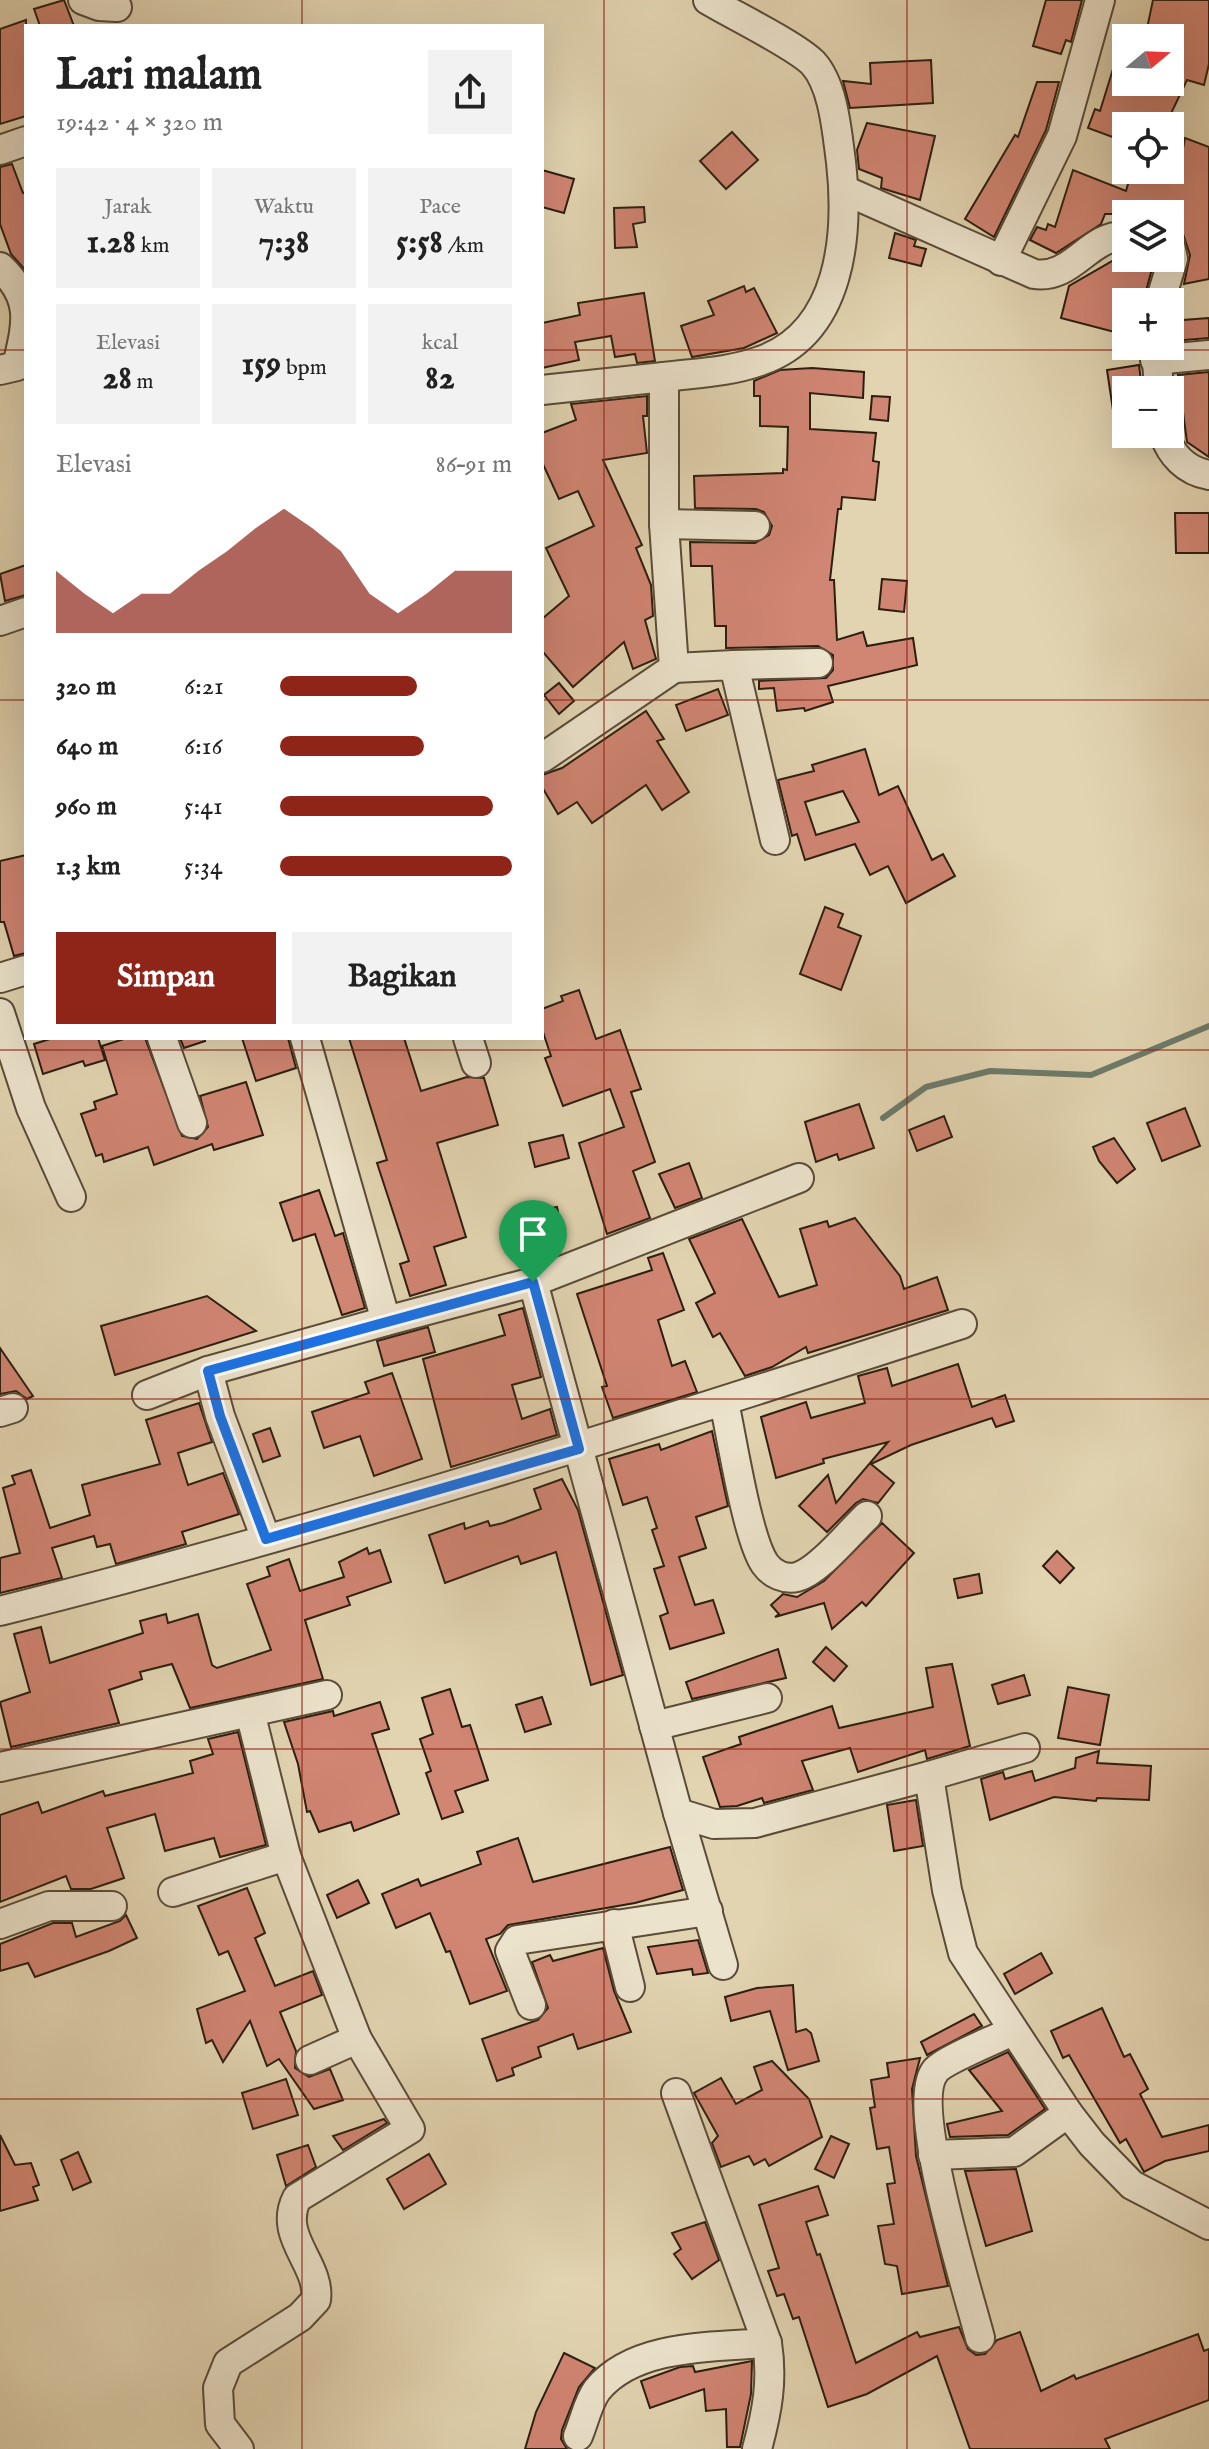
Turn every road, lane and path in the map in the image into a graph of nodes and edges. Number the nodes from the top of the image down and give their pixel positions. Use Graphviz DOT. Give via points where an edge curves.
graph roads {
  1 [pos="83,0"];
  2 [pos="708,0"];
  3 [pos="1100,0"];
  4 [pos="115,11"];
  5 [pos="24,142"];
  6 [pos="0,150"];
  7 [pos="844,190"];
  8 [pos="1112,236"];
  9 [pos="1001,261"];
  10 [pos="0,267"];
  11 [pos="24,312"];
  12 [pos="24,331"];
  13 [pos="1184,354"];
  14 [pos="1209,355"];
  15 [pos="0,370"];
  16 [pos="664,377"];
  17 [pos="544,390"];
  18 [pos="1172,448"];
  19 [pos="1209,475"];
  20 [pos="664,524"];
  21 [pos="755,526"];
  22 [pos="24,613"];
  23 [pos="0,621"];
  24 [pos="818,663"];
  25 [pos="734,665"];
  26 [pos="674,668"];
  27 [pos="544,757"];
  28 [pos="775,840"];
  29 [pos="24,971"];
  30 [pos="0,978"];
  31 [pos="0,1013"];
  32 [pos="163,1040"];
  33 [pos="306,1040"];
  34 [pos="192,1123"];
  35 [pos="799,1178"];
  36 [pos="71,1197"];
  37 [pos="533,1282"];
  38 [pos="386,1321"];
  39 [pos="962,1324"];
  40 [pos="208,1371"];
  41 [pos="147,1395"];
  42 [pos="724,1402"];
  43 [pos="579,1449"];
  44 [pos="867,1516"];
  45 [pos="266,1539"];
  46 [pos="0,1611"];
  47 [pos="327,1695"];
  48 [pos="767,1698"];
  49 [pos="250,1712"];
  50 [pos="654,1726"];
  51 [pos="1025,1748"];
  52 [pos="0,1767"];
  53 [pos="929,1776"];
  54 [pos="678,1813"];
  55 [pos="286,1856"];
  56 [pos="173,1892"];
  57 [pos="112,1906"];
  58 [pos="708,1911"];
  59 [pos="0,1924"];
  60 [pos="614,1924"];
  61 [pos="723,1965"];
  62 [pos="630,1987"];
  63 [pos="531,2005"];
  64 [pos="1012,2031"];
  65 [pos="357,2039"];
  66 [pos="310,2060"];
  67 [pos="676,2093"];
  68 [pos="1068,2113"];
  69 [pos="933,2155"];
  70 [pos="1209,2225"];
  71 [pos="980,2338"];
  72 [pos="767,2343"];
  73 [pos="578,2436"];
  74 [pos="239,2449"];
  75 [pos="757,2449"];
  1 -- 4 [label="street"];
  2 -- 7 [label="street" via="806,58 819,72 838,139"];
  3 -- 9 [label="street" via="1062,136"];
  5 -- 6 [label="street"];
  7 -- 9 [label="street"];
  7 -- 16 [label="street" via="841,259 824,306 806,330 762,361"];
  8 -- 9 [label="street" via="1054,274 1034,274"];
  10 -- 11 [label="street" via="16,280"];
  12 -- 15 [label="street" via="17,366"];
  13 -- 14 [label="street"];
  16 -- 17 [label="street"];
  16 -- 20 [label="street"];
  18 -- 19 [label="street" via="1179,462"];
  20 -- 21 [label="street"];
  20 -- 26 [label="street"];
  22 -- 23 [label="street"];
  24 -- 25 [label="street"];
  25 -- 26 [label="street"];
  25 -- 28 [label="street"];
  26 -- 27 [label="street"];
  29 -- 30 [label="street"];
  31 -- 36 [label="street" via="31,1108"];
  32 -- 34 [label="street"];
  33 -- 38 [label="street"];
  35 -- 37 [label="street"];
  37 -- 38 [label="street"];
  37 -- 43 [label="street"];
  38 -- 40 [label="street"];
  39 -- 42 [label="street"];
  40 -- 41 [label="street"];
  40 -- 45 [label="street"];
  42 -- 43 [label="street"];
  42 -- 44 [label="street" via="755,1539 775,1574 791,1578 813,1570"];
  43 -- 45 [label="street"];
  43 -- 50 [label="street"];
  45 -- 46 [label="street"];
  47 -- 49 [label="street"];
  48 -- 50 [label="street"];
  49 -- 52 [label="street"];
  49 -- 55 [label="street"];
  50 -- 54 [label="street"];
  51 -- 53 [label="street"];
  53 -- 54 [label="street" via="746,1825 714,1824"];
  53 -- 64 [label="street" via="963,1953"];
  54 -- 58 [label="street"];
  55 -- 56 [label="street"];
  55 -- 65 [label="street"];
  57 -- 59 [label="street" via="49,1906"];
  58 -- 60 [label="street"];
  58 -- 61 [label="street"];
  60 -- 62 [label="street"];
  60 -- 63 [label="street" via="517,1940 510,1951"];
  64 -- 68 [label="street"];
  64 -- 69 [label="street" via="934,2074 929,2116"];
  65 -- 66 [label="street"];
  65 -- 74 [label="street" via="410,2129 297,2198 293,2234 316,2300 300,2317 228,2363 218,2388 220,2424"];
  67 -- 72 [label="street"];
  68 -- 69 [label="street" via="1014,2152"];
  68 -- 70 [label="street" via="1132,2185"];
  69 -- 71 [label="street"];
  72 -- 73 [label="street" via="685,2350 638,2362 594,2393"];
  72 -- 75 [label="street" via="769,2402"];
}
